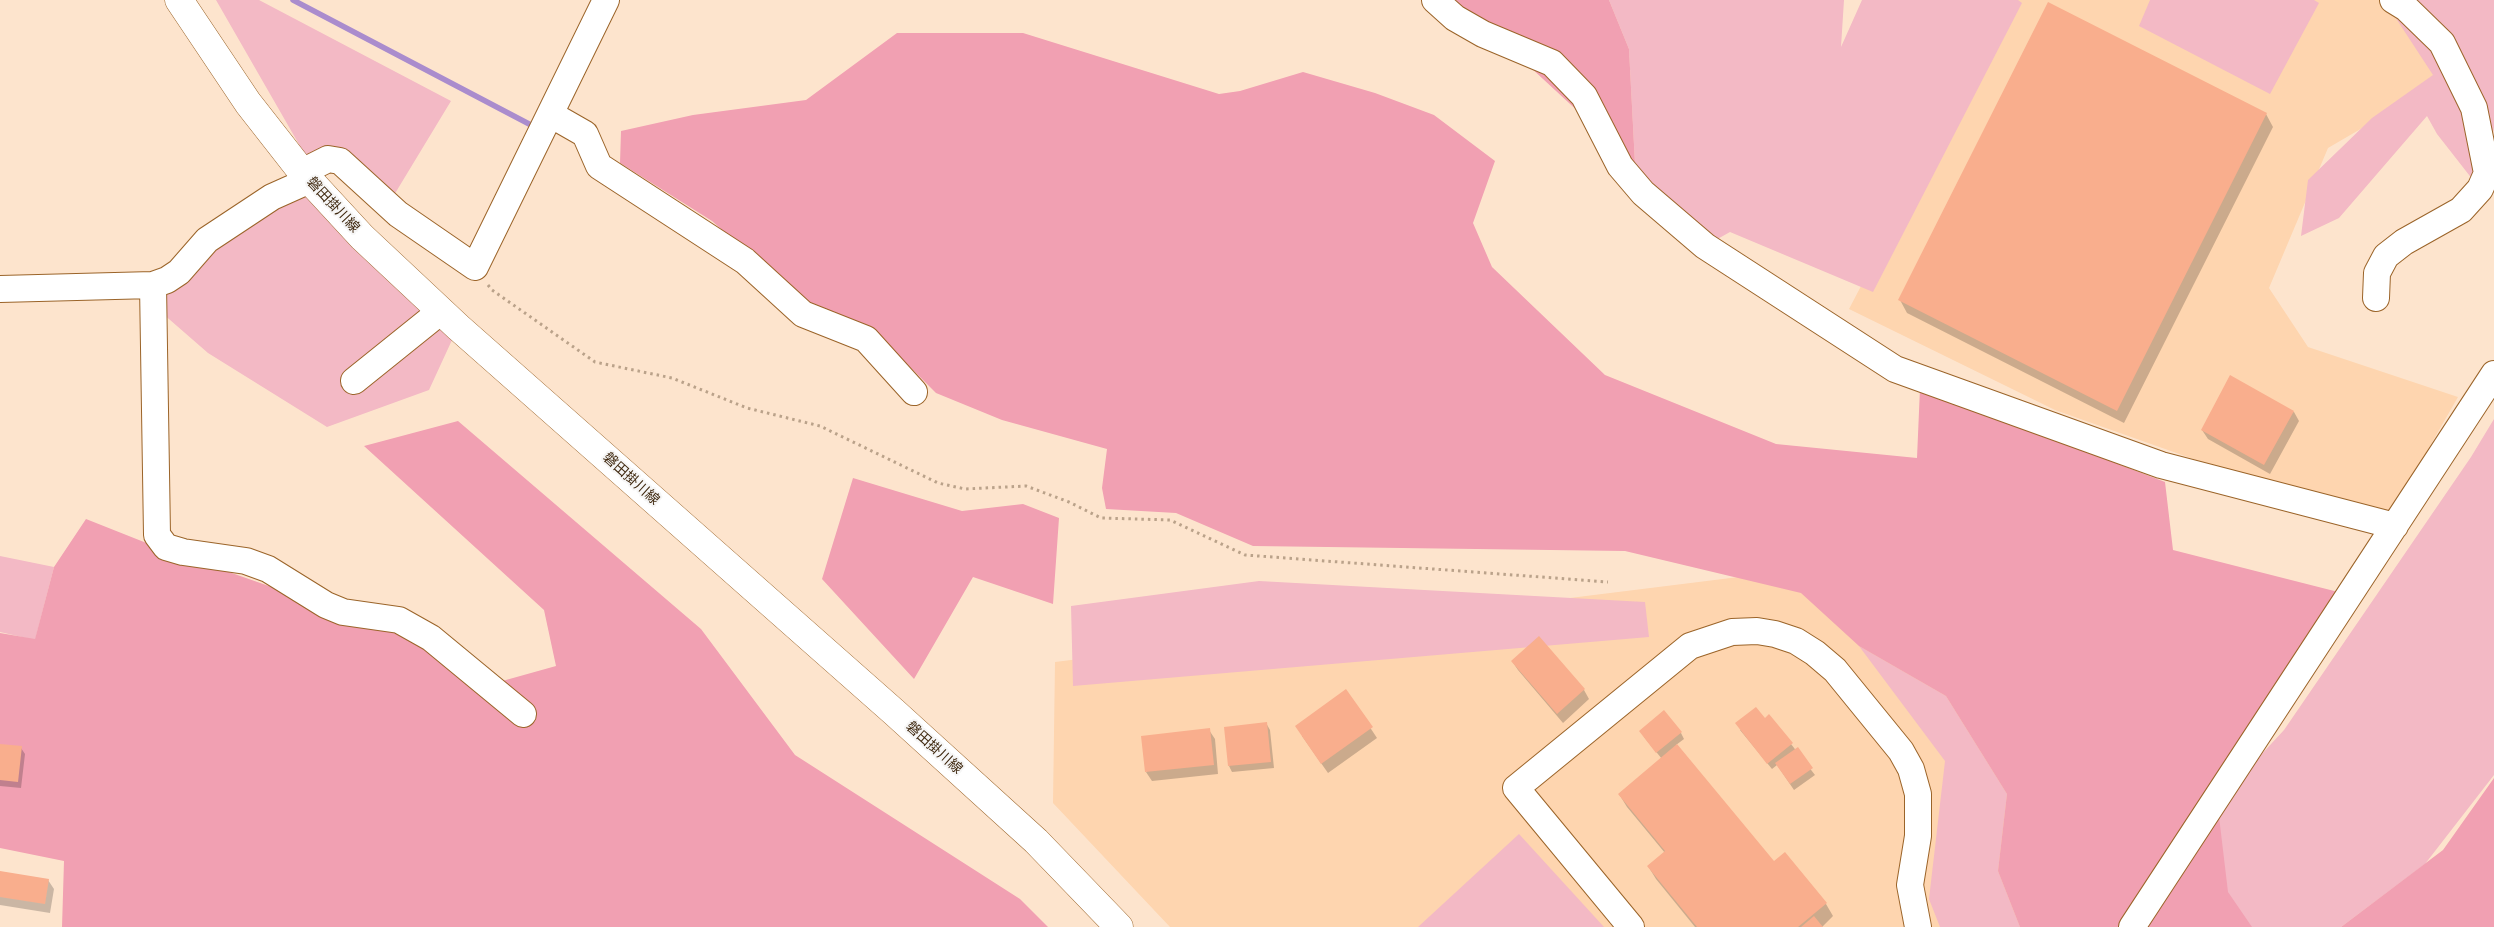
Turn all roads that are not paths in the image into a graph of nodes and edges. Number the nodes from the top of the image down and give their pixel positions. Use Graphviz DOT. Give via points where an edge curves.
graph roads {
  1 [pos="179,0"];
  2 [pos="606,0"];
  3 [pos="1435,0"];
  4 [pos="2393,0"];
  5 [pos="550,114"];
  6 [pos="306,176"];
  7 [pos="153,286"];
  8 [pos="0,290"];
  9 [pos="2376,298"];
  10 [pos="441,311"];
  11 [pos="2494,374"];
  12 [pos="354,382"];
  13 [pos="914,392"];
  14 [pos="2395,526"];
  15 [pos="523,714"];
  16 [pos="1119,927"];
  17 [pos="1631,927"];
  18 [pos="1918,927"];
  19 [pos="2132,927"];
  1 -- 6 [label="main road, 磐田掛川線" via="248,103"];
  2 -- 5 [label="street"];
  3 -- 14 [label="street" via="1455,18 1483,34 1552,63 1584,96 1620,166 1646,196 1705,246 1895,369 2161,465"];
  4 -- 9 [label="street" via="2406,8 2442,43 2474,108 2487,173 2480,189 2461,210 2404,242 2386,256 2376,273"];
  5 -- 6 [label="street" via="475,266 398,214 340,161 328,159"];
  5 -- 13 [label="street" via="585,134 599,166 746,261 804,314 866,339"];
  6 -- 7 [label="street" via="207,240 179,272"];
  6 -- 10 [label="main road, 磐田掛川線" via="362,237"];
  7 -- 8 [label="street"];
  7 -- 15 [label="street" via="157,535 166,547 246,561 343,612 399,620 431,638"];
  10 -- 12 [label="street"];
  10 -- 16 [label="main road, 磐田掛川線" via="1036,841"];
  11 -- 14 [label="street"];
  14 -- 19 [label="street"];
  17 -- 18 [label="street" via="1516,788 1690,646 1732,632 1757,631 1796,641 1815,653 1835,670 1902,751 1918,794 1918,836 1910,885"];
}
